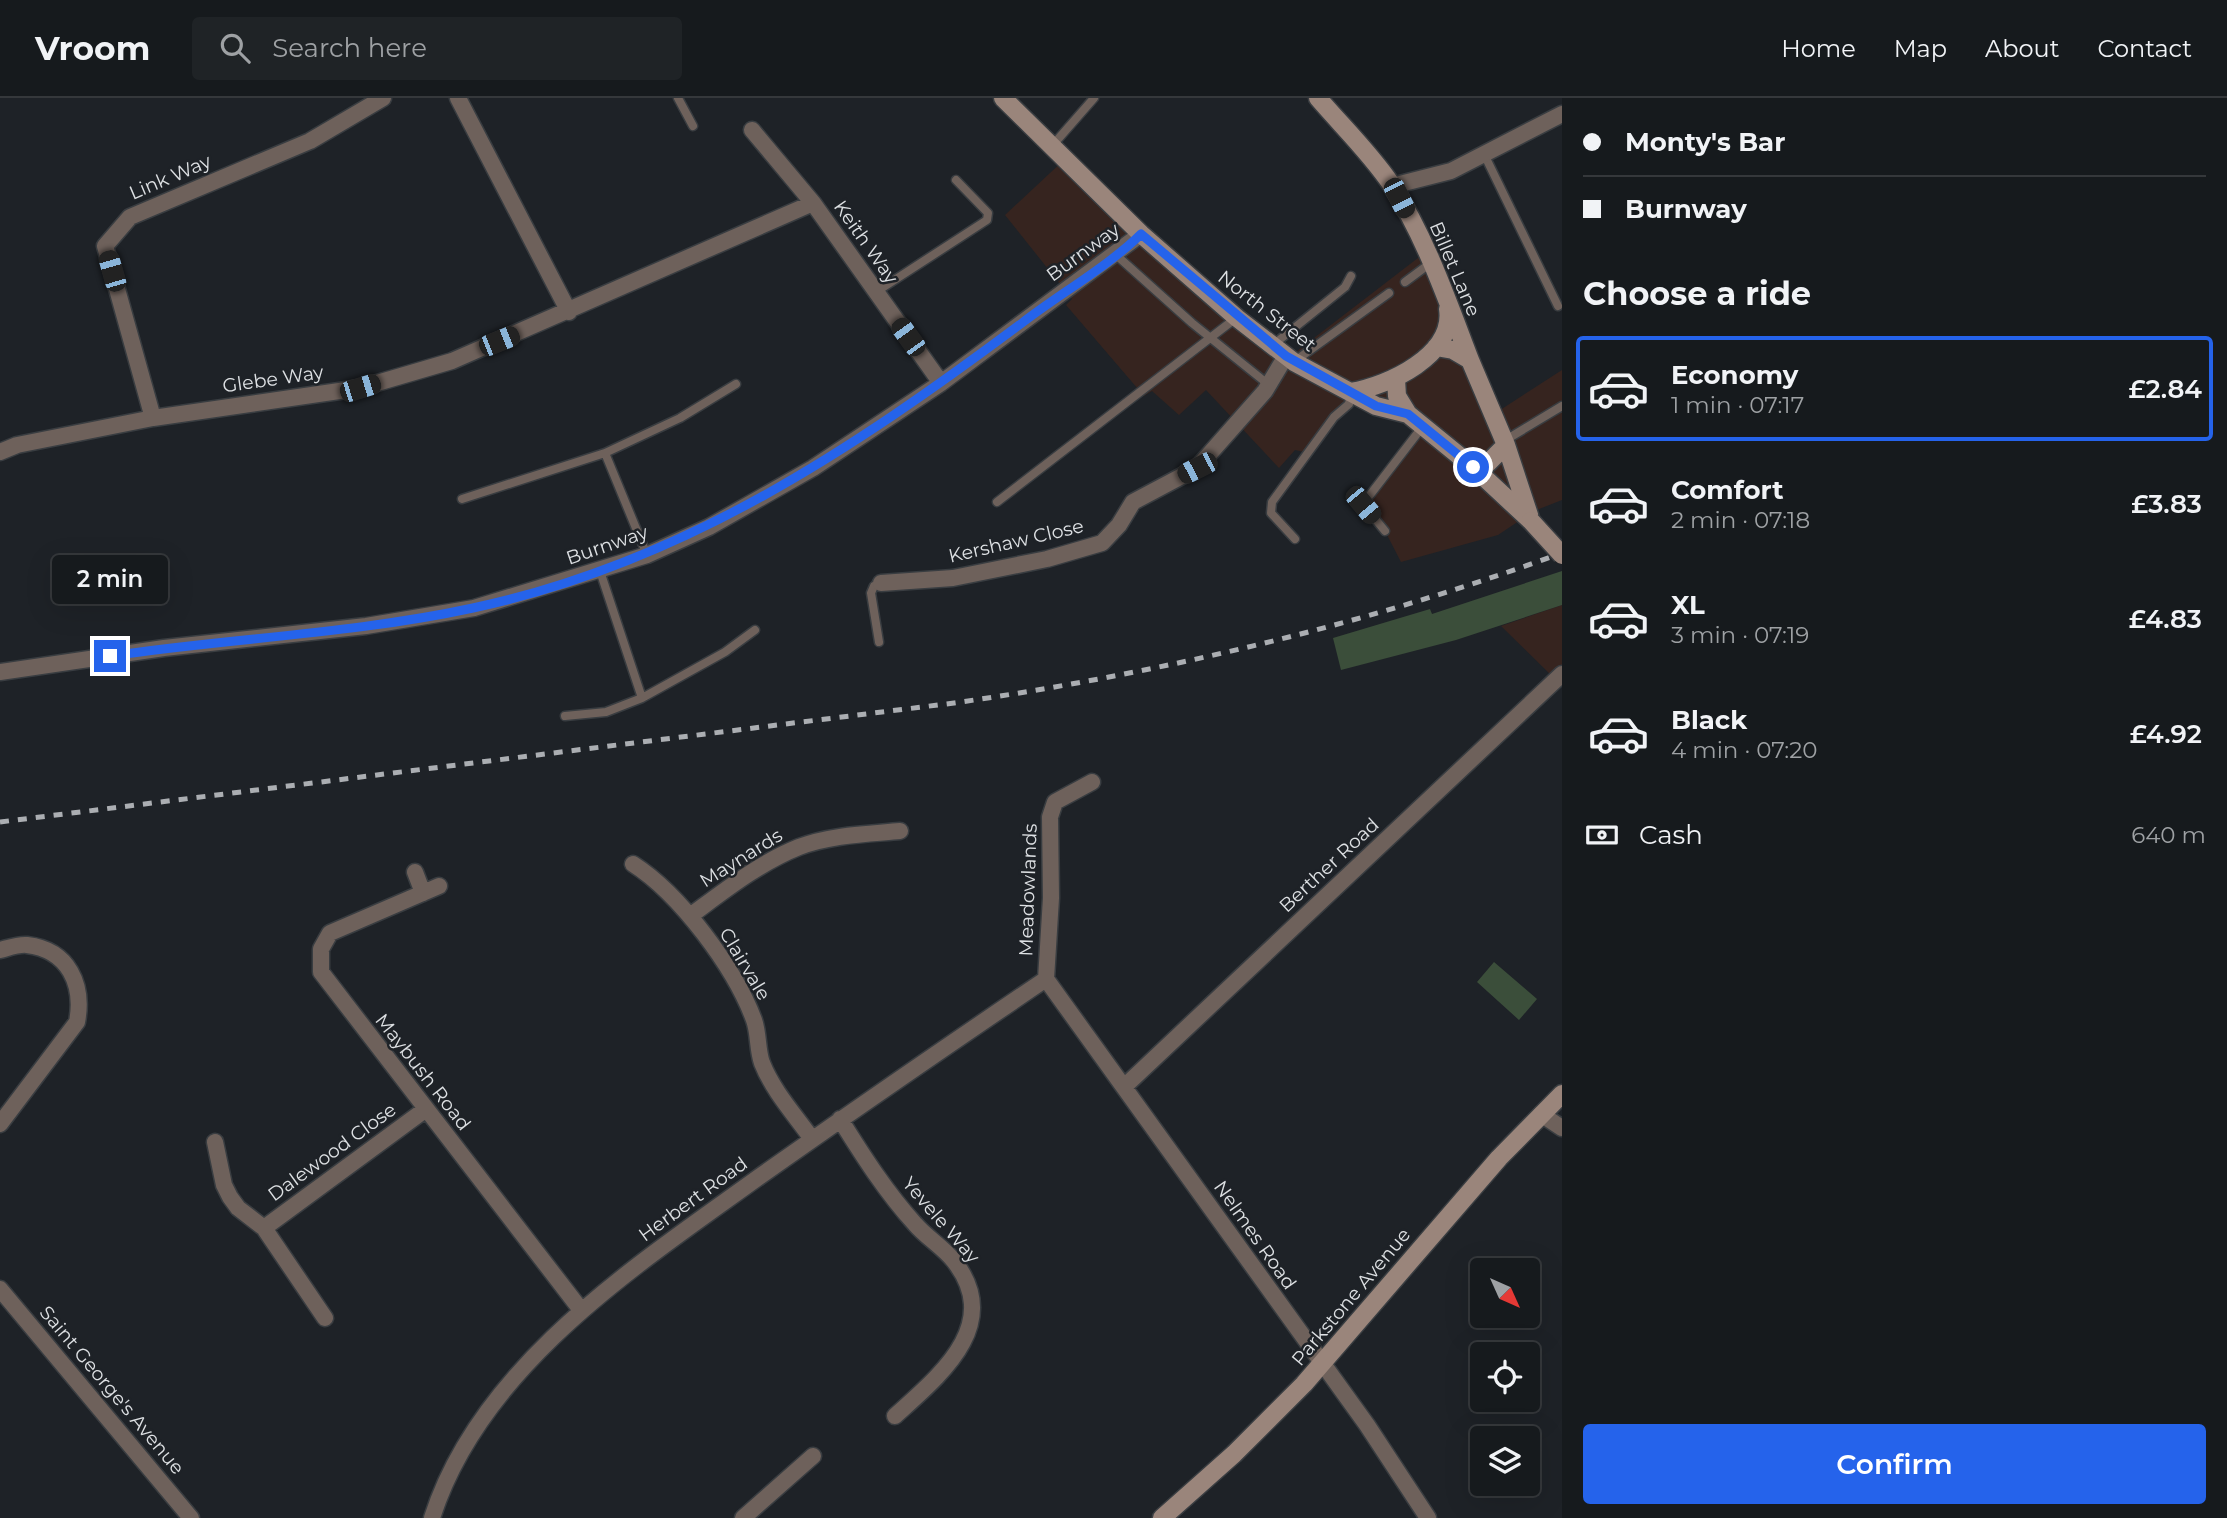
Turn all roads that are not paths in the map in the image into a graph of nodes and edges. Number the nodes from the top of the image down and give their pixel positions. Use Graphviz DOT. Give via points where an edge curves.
graph roads {
  1 [pos="383,98"];
  2 [pos="458,98"];
  3 [pos="678,98"];
  4 [pos="1003,98"];
  5 [pos="1094,98"];
  6 [pos="1318,98"];
  7 [pos="1562,114"];
  8 [pos="693,127"];
  9 [pos="752,130"];
  10 [pos="1052,146"];
  11 [pos="1484,154"];
  12 [pos="956,180"];
  13 [pos="1392,186"];
  14 [pos="813,202"];
  15 [pos="1141,234"];
  16 [pos="1115,254"];
  17 [pos="1432,262"];
  18 [pos="1351,276"];
  19 [pos="1405,282"];
  20 [pos="876,292"];
  21 [pos="1389,293"];
  22 [pos="1445,296"];
  23 [pos="1558,306"];
  24 [pos="569,312"];
  25 [pos="1237,318"];
  26 [pos="1210,338"];
  27 [pos="1436,347"];
  28 [pos="1284,355"];
  29 [pos="1470,360"];
  30 [pos="1396,379"];
  31 [pos="941,383"];
  32 [pos="736,384"];
  33 [pos="1269,385"];
  34 [pos="1351,392"];
  35 [pos="1562,406"];
  36 [pos="1408,414"];
  37 [pos="153,418"];
  38 [pos="1423,426"];
  39 [pos="1505,443"];
  40 [pos="0,452"];
  41 [pos="605,453"];
  42 [pos="1473,467"];
  43 [pos="462,499"];
  44 [pos="997,502"];
  45 [pos="1531,521"];
  46 [pos="1385,531"];
  47 [pos="1295,539"];
  48 [pos="647,555"];
  49 [pos="1562,555"];
  50 [pos="600,571"];
  51 [pos="881,583"];
  52 [pos="755,630"];
  53 [pos="879,642"];
  54 [pos="0,672"];
  55 [pos="1562,674"];
  56 [pos="642,698"];
  57 [pos="565,716"];
  58 [pos="1092,782"];
  59 [pos="900,831"];
  60 [pos="633,864"];
  61 [pos="415,872"];
  62 [pos="439,886"];
  63 [pos="423,893"];
  64 [pos="690,916"];
  65 [pos="0,950"];
  66 [pos="1046,979"];
  67 [pos="1125,1086"];
  68 [pos="1562,1094"];
  69 [pos="426,1109"];
  70 [pos="1541,1114"];
  71 [pos="840,1119"];
  72 [pos="0,1124"];
  73 [pos="1562,1128"];
  74 [pos="813,1139"];
  75 [pos="215,1142"];
  76 [pos="264,1228"];
  77 [pos="0,1289"];
  78 [pos="581,1310"];
  79 [pos="325,1318"];
  80 [pos="1321,1364"];
  81 [pos="895,1416"];
  82 [pos="813,1456"];
  83 [pos="191,1518"];
  84 [pos="432,1518"];
  85 [pos="743,1518"];
  86 [pos="1162,1518"];
  87 [pos="1428,1518"];
  1 -- 37 [label="street, Link Way" via="310,141 130,217 105,246"];
  2 -- 24 [label="street"];
  3 -- 8 [label="lane"];
  4 -- 10 [label="street, North Street"];
  5 -- 10 [label="lane"];
  6 -- 13 [label="street, Billet Lane"];
  7 -- 11 [label="street"];
  9 -- 14 [label="street, Keith Way"];
  10 -- 15 [label="street, North Street"];
  11 -- 13 [label="street" via="1451,171"];
  11 -- 23 [label="lane"];
  12 -- 20 [label="lane" via="988,213 987,220"];
  13 -- 17 [label="street, Billet Lane"];
  14 -- 20 [label="street, Keith Way"];
  14 -- 24 [label="street, Glebe Way"];
  15 -- 16 [label="street, Burnway"];
  15 -- 25 [label="street, North Street"];
  16 -- 26 [label="lane"];
  16 -- 31 [label="street, Burnway"];
  17 -- 19 [label="lane"];
  17 -- 22 [label="street, Billet Lane"];
  18 -- 28 [label="lane"];
  20 -- 31 [label="street, Keith Way"];
  21 -- 28 [label="lane"];
  22 -- 27 [label="street" via="1449,329"];
  22 -- 29 [label="street, Billet Lane"];
  24 -- 37 [label="street, Glebe Way" via="452,361 360,388"];
  25 -- 26 [label="lane"];
  25 -- 28 [label="street, North Street"];
  26 -- 33 [label="lane"];
  26 -- 44 [label="lane"];
  27 -- 29 [label="street"];
  27 -- 30 [label="street"];
  28 -- 33 [label="street, Kershaw Close"];
  28 -- 34 [label="street, North Street"];
  29 -- 39 [label="street, Billet Lane"];
  30 -- 34 [label="street"];
  30 -- 36 [label="street" via="1397,396"];
  31 -- 48 [label="street, Burnway" via="813,468 709,527"];
  32 -- 41 [label="lane" via="680,418"];
  33 -- 51 [label="street, Kershaw Close" via="1197,468 1133,502 1102,543 953,578"];
  34 -- 36 [label="street, North Street" via="1376,406"];
  34 -- 47 [label="lane" via="1349,404 1334,416 1272,502 1271,513"];
  35 -- 39 [label="lane"];
  36 -- 38 [label="street, North Street"];
  37 -- 40 [label="street, Glebe Way"];
  38 -- 42 [label="street, North Street"];
  38 -- 46 [label="lane" via="1363,505"];
  39 -- 42 [label="street" via="1488,463"];
  39 -- 45 [label="street, Billet Lane"];
  41 -- 43 [label="lane"];
  41 -- 48 [label="lane"];
  42 -- 45 [label="street, North Street"];
  45 -- 49 [label="street, North Street, bridge"];
  48 -- 50 [label="street, Burnway"];
  50 -- 54 [label="street, Burnway" via="474,608"];
  50 -- 56 [label="lane"];
  51 -- 53 [label="lane" via="871,593"];
  52 -- 56 [label="lane"];
  55 -- 67 [label="street, Berther Road"];
  56 -- 57 [label="lane" via="606,712"];
  58 -- 66 [label="street, Meadowlands" via="1055,802 1050,817"];
  59 -- 64 [label="street, Maynards" via="801,846 738,881"];
  60 -- 64 [label="street, Clairvale" via="665,888"];
  61 -- 63 [label="street"];
  62 -- 63 [label="street, Maybush Road"];
  63 -- 69 [label="street, Maybush Road" via="330,933 321,949 321,972"];
  64 -- 74 [label="street, Clairvale" via="739,988 755,1022 761,1061"];
  65 -- 72 [label="street" via="26,945 54,953 77,979 80,1006 77,1022"];
  66 -- 67 [label="street, Nelmes Road"];
  66 -- 71 [label="street, Herbert Road"];
  67 -- 80 [label="street, Nelmes Road"];
  68 -- 70 [label="street, Parkstone Avenue"];
  69 -- 76 [label="street, Dalewood Close"];
  69 -- 78 [label="street, Maybush Road"];
  70 -- 73 [label="street"];
  70 -- 80 [label="street, Parkstone Avenue"];
  71 -- 74 [label="street, Herbert Road"];
  71 -- 81 [label="street, Yevele Way" via="898,1205 953,1260 969,1284 970,1328 957,1353"];
  74 -- 78 [label="street, Herbert Road"];
  75 -- 76 [label="street, Dalewood Close" via="230,1197"];
  76 -- 79 [label="street, Dalewood Close"];
  77 -- 83 [label="street, Saint George's Avenue"];
  78 -- 84 [label="street, Herbert Road" via="526,1366 477,1430 449,1476"];
  80 -- 86 [label="street, Parkstone Avenue" via="1234,1454"];
  80 -- 87 [label="street, Nelmes Road"];
  82 -- 85 [label="street"];
}
